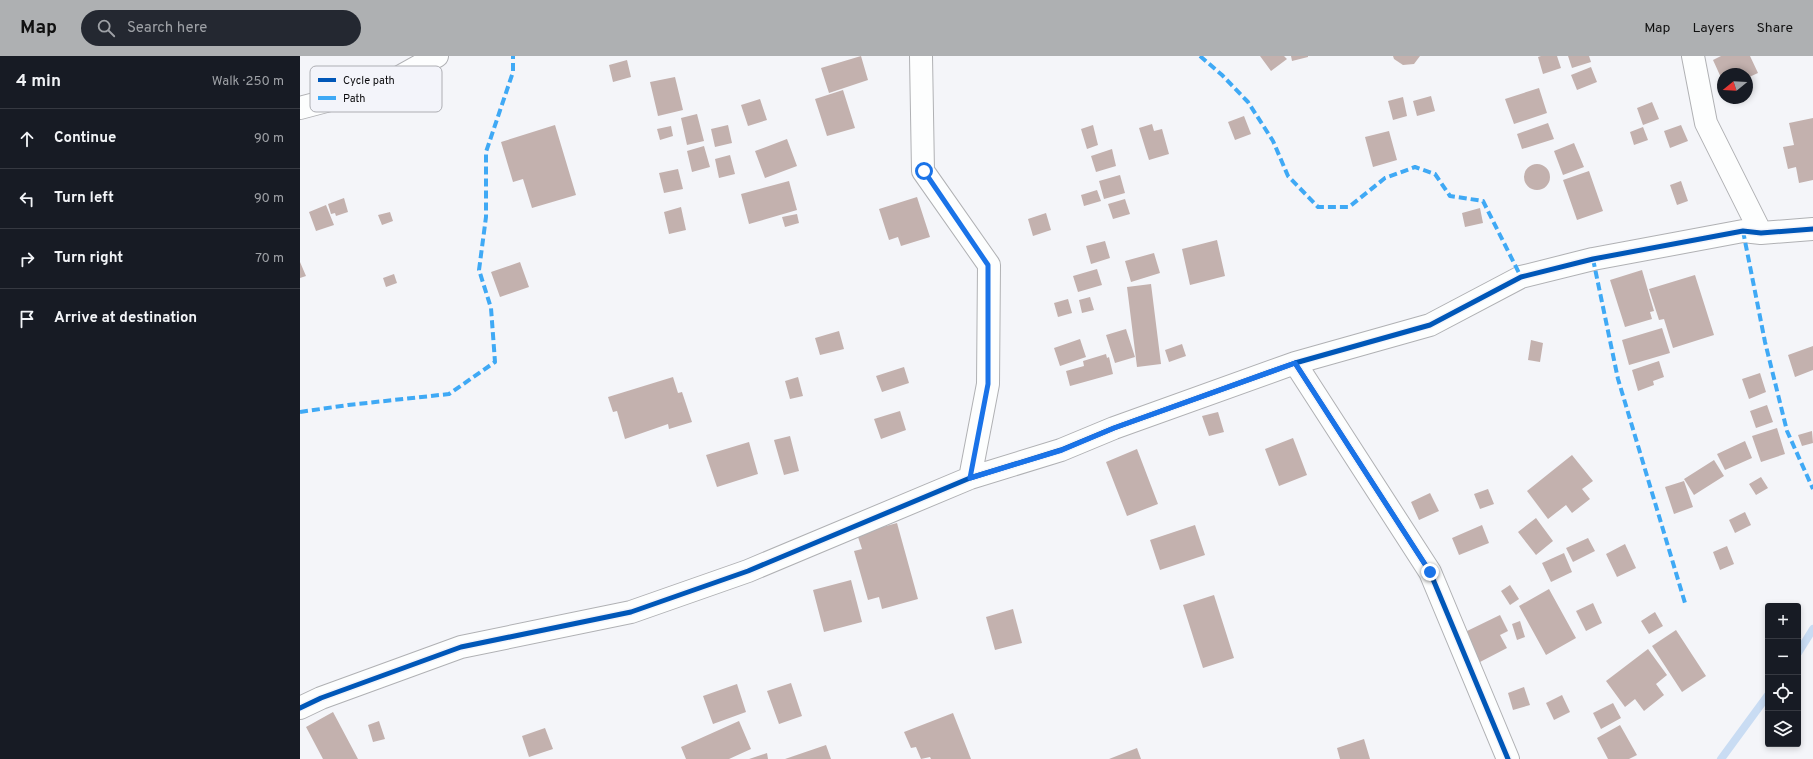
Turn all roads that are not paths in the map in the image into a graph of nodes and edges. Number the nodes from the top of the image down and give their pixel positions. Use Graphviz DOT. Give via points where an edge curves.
graph roads {
  1 [pos="437,56"];
  2 [pos="922,56"];
  3 [pos="1693,56"];
  4 [pos="419,66"];
  5 [pos="310,105"];
  6 [pos="300,108"];
  7 [pos="1813,230"];
  8 [pos="1761,233"];
  9 [pos="1295,363"];
  10 [pos="970,478"];
  11 [pos="300,708"];
  12 [pos="1508,759"];
  1 -- 4 [label="street"];
  2 -- 10 [label="street" via="924,171 988,265 988,384"];
  3 -- 8 [label="street" via="1706,123"];
  5 -- 6 [label="street"];
  7 -- 8 [label="street"];
  8 -- 9 [label="street" via="1743,231 1593,259 1521,277 1430,324"];
  9 -- 10 [label="street" via="1114,428 1062,450"];
  9 -- 12 [label="street" via="1430,572"];
  10 -- 11 [label="street" via="748,571 631,612 461,647"];
}
